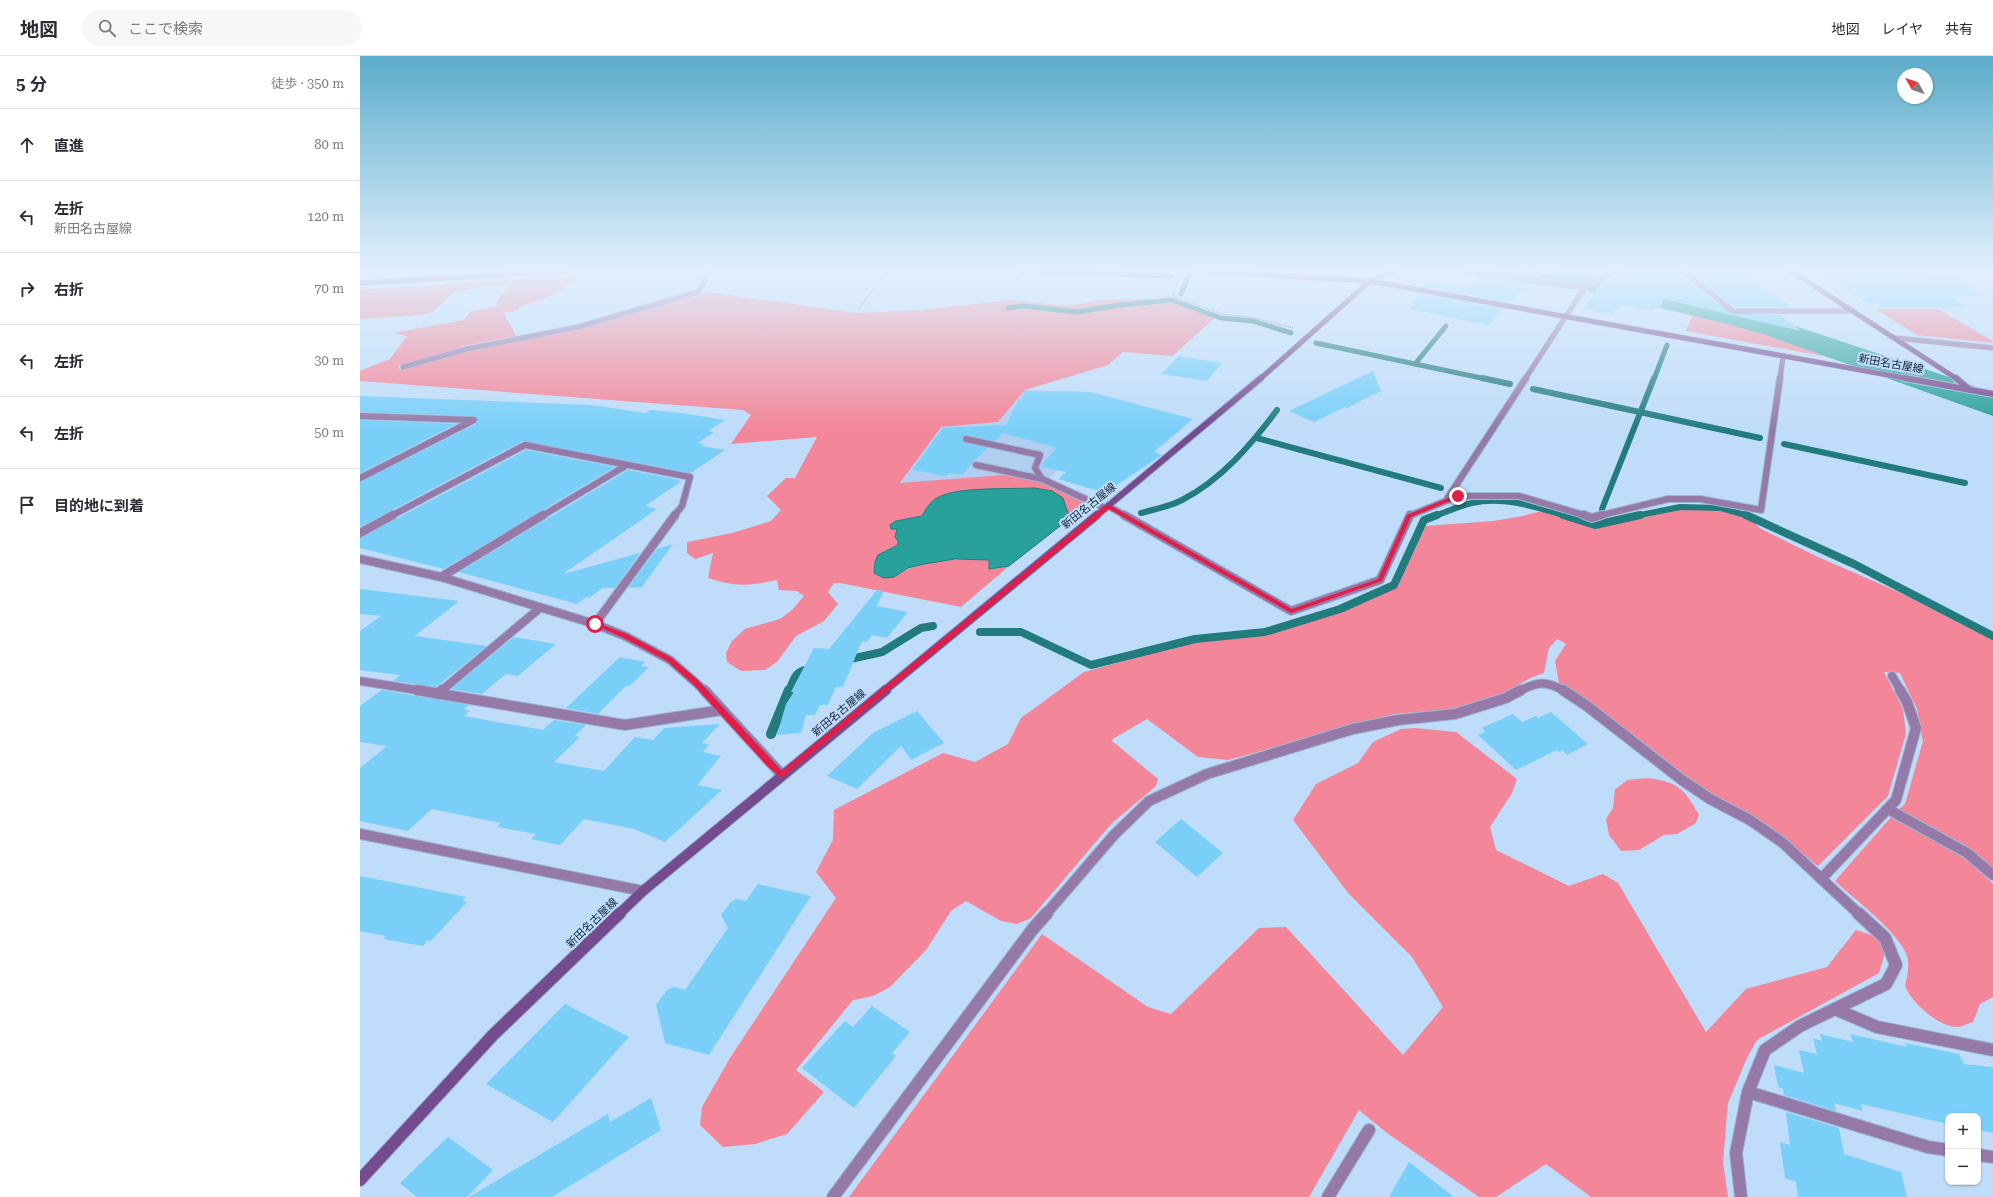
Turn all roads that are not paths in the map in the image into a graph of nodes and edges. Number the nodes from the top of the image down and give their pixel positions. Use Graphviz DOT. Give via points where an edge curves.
graph roads {
  1 [pos="587,324"];
  2 [pos="1321,324"];
  3 [pos="1562,324"];
  4 [pos="1607,324"];
  5 [pos="1874,324"];
  6 [pos="1896,338"];
  7 [pos="1993,348"];
  8 [pos="1783,356"];
  9 [pos="403,367"];
  10 [pos="1970,390"];
  11 [pos="1993,394"];
  12 [pos="360,416"];
  13 [pos="966,439"];
  14 [pos="627,465"];
  15 [pos="976,465"];
  16 [pos="360,478"];
  17 [pos="1042,479"];
  18 [pos="1447,499"];
  19 [pos="1107,507"];
  20 [pos="360,533"];
  21 [pos="360,559"];
  22 [pos="441,577"];
  23 [pos="540,608"];
  24 [pos="595,624"];
  25 [pos="1892,676"];
  26 [pos="360,681"];
  27 [pos="438,694"];
  28 [pos="722,710"];
  29 [pos="782,775"];
  30 [pos="1888,809"];
  31 [pos="360,834"];
  32 [pos="1993,875"];
  33 [pos="1821,879"];
  34 [pos="643,891"];
  35 [pos="1835,1009"];
  36 [pos="1993,1050"];
  37 [pos="1748,1092"];
  38 [pos="1369,1130"];
  39 [pos="1945,1150"];
  40 [pos="1981,1155"];
  41 [pos="1993,1157"];
  42 [pos="361,1178"];
  43 [pos="833,1197"];
  44 [pos="1328,1197"];
  45 [pos="1741,1197"];
  1 -- 9 [label="street" via="467,349"];
  2 -- 19 [label="main road, 新田名古屋線" via="1225,410"];
  3 -- 18 [label="street"];
  4 -- 8 [label="main road, 新田名古屋線"];
  5 -- 6 [label="main road"];
  6 -- 7 [label="street"];
  6 -- 10 [label="main road" via="1954,376"];
  8 -- 10 [label="main road, 新田名古屋線"];
  8 -- 18 [label="street" via="1761,510 1739,504 1700,499 1668,499 1592,518 1519,496 1458,496"];
  10 -- 11 [label="main road, 新田名古屋線"];
  12 -- 16 [label="street" via="474,420"];
  13 -- 17 [label="street" via="1040,455 1035,468"];
  14 -- 20 [label="street" via="525,445"];
  14 -- 22 [label="street"];
  14 -- 24 [label="street" via="690,477 682,506"];
  15 -- 17 [label="street"];
  17 -- 19 [label="street"];
  18 -- 19 [label="street" via="1409,516 1380,580 1291,611"];
  19 -- 29 [label="main road, 新田名古屋線"];
  21 -- 22 [label="street"];
  22 -- 23 [label="street"];
  23 -- 24 [label="street"];
  23 -- 27 [label="street"];
  24 -- 28 [label="street" via="625,636 670,660 696,682"];
  25 -- 30 [label="street" via="1907,702 1916,728 1896,800"];
  26 -- 27 [label="street"];
  27 -- 28 [label="street" via="625,725"];
  28 -- 29 [label="street"];
  29 -- 34 [label="main road, 新田名古屋線"];
  30 -- 32 [label="street" via="1967,853"];
  30 -- 33 [label="street"];
  31 -- 34 [label="street"];
  33 -- 35 [label="street" via="1885,938 1896,964 1886,984"];
  33 -- 43 [label="street" via="1783,843 1750,820 1710,799 1682,780 1587,706 1553,684 1535,683 1506,698 1454,714 1398,720 1353,729 1207,774 1149,801 1114,835 1032,930"];
  34 -- 42 [label="main road, 新田名古屋線" via="493,1035"];
  35 -- 36 [label="street" via="1877,1027"];
  35 -- 37 [label="street" via="1800,1026 1765,1050"];
  37 -- 39 [label="street" via="1928,1147"];
  37 -- 45 [label="street" via="1736,1153"];
  38 -- 44 [label="street"];
  40 -- 41 [label="street"];
}
